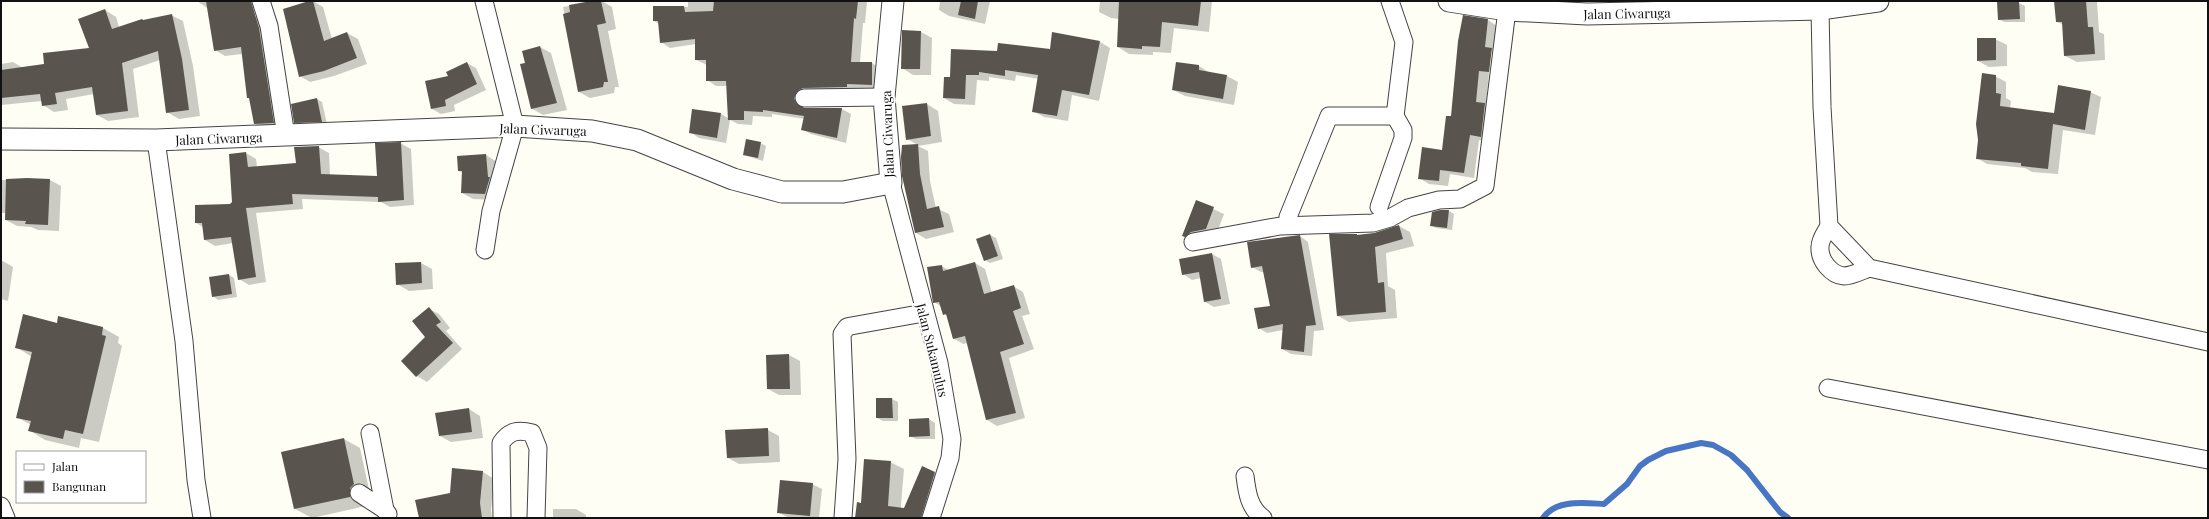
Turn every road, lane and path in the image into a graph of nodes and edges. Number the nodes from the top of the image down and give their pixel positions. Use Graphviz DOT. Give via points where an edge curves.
graph roads {
  1 [pos="261,1"];
  2 [pos="484,1"];
  3 [pos="893,1"];
  4 [pos="1390,1"];
  5 [pos="1449,1"];
  6 [pos="1878,1"];
  7 [pos="1820,9"];
  8 [pos="1507,10"];
  9 [pos="884,96"];
  10 [pos="804,98"];
  11 [pos="1395,116"];
  12 [pos="515,126"];
  13 [pos="286,136"];
  14 [pos="1,139"];
  15 [pos="156,140"];
  16 [pos="891,183"];
  17 [pos="1379,207"];
  18 [pos="1288,217"];
  19 [pos="1829,226"];
  20 [pos="1193,242"];
  21 [pos="485,250"];
  22 [pos="1869,268"];
  23 [pos="924,313"];
  24 [pos="2208,342"];
  25 [pos="1828,388"];
  26 [pos="370,433"];
  27 [pos="2208,460"];
  28 [pos="1245,476"];
  29 [pos="359,493"];
  30 [pos="1,506"];
  31 [pos="387,514"];
  32 [pos="6,518"];
  33 [pos="202,518"];
  34 [pos="502,518"];
  35 [pos="536,518"];
  36 [pos="843,518"];
  37 [pos="932,518"];
  38 [pos="1263,518"];
  1 -- 13 [label="street" via="269,26"];
  2 -- 12 [label="street"];
  3 -- 9 [label="street, Jalan Ciwaruga"];
  4 -- 11 [label="street" via="1404,42"];
  5 -- 8 [label="street, Jalan Ciwaruga"];
  6 -- 7 [label="street, Jalan Ciwaruga"];
  7 -- 8 [label="street, Jalan Ciwaruga" via="1587,14"];
  7 -- 19 [label="street" via="1822,107"];
  8 -- 20 [label="street" via="1485,186 1460,199 1439,200 1408,208 1390,218 1373,223 1280,226"];
  9 -- 10 [label="street"];
  9 -- 16 [label="street, Jalan Ciwaruga"];
  11 -- 17 [label="street" via="1403,130 1403,138"];
  11 -- 18 [label="street" via="1329,116"];
  12 -- 13 [label="street, Jalan Ciwaruga"];
  12 -- 16 [label="street, Jalan Ciwaruga" via="592,131 637,140 733,179 782,192 842,192"];
  12 -- 21 [label="street" via="491,211"];
  13 -- 15 [label="street, Jalan Ciwaruga"];
  14 -- 15 [label="street, Jalan Ciwaruga"];
  15 -- 33 [label="street" via="184,340 196,480"];
  16 -- 23 [label="street, Jalan Sukamulus"];
  19 -- 22 [label="street"];
  19 -- 22 [label="street" via="1820,246 1822,259 1828,268 1845,276"];
  22 -- 24 [label="street"];
  23 -- 36 [label="street" via="851,326 842,334 847,459"];
  23 -- 37 [label="street, Jalan Sukamulus" via="939,363 952,439 950,458"];
  25 -- 27 [label="street"];
  26 -- 31 [label="street"];
  28 -- 38 [label="street" via="1247,493 1255,512"];
  29 -- 31 [label="street"];
  30 -- 32 [label="street"];
  34 -- 35 [label="street" via="501,443 506,435 516,430 532,433 538,448"];
}
